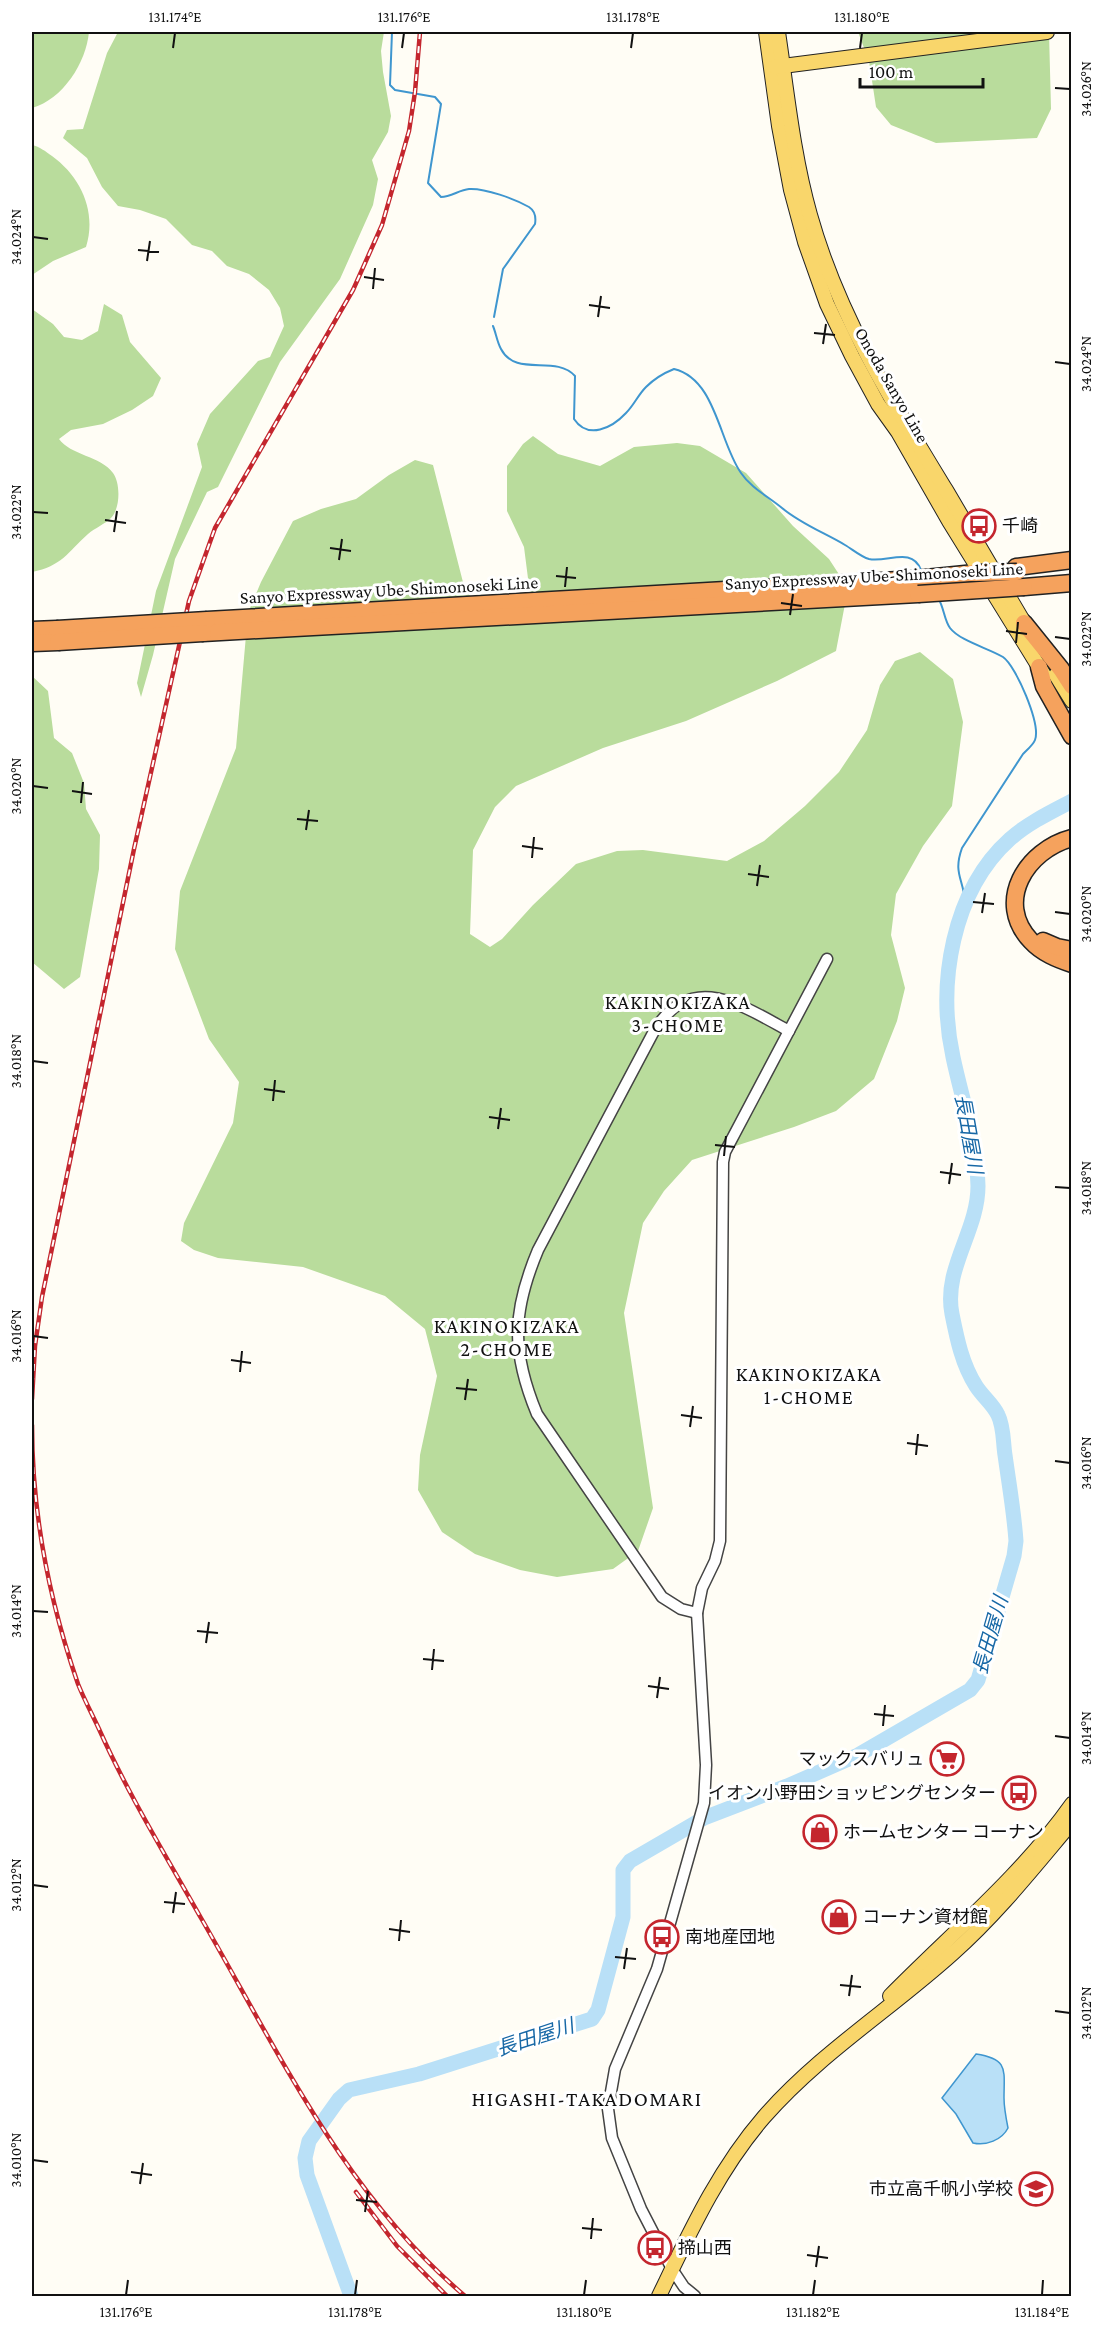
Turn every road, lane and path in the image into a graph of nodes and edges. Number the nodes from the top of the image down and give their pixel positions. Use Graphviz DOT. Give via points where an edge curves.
graph roads {
  1 [pos="766,32"];
  2 [pos="778,32"];
  3 [pos="1047,32"];
  4 [pos="777,67"];
  5 [pos="1071,560"];
  6 [pos="1071,568"];
  7 [pos="1019,575"];
  8 [pos="1071,583"];
  9 [pos="917,586"];
  10 [pos="1024,623"];
  11 [pos="32,630"];
  12 [pos="58,635"];
  13 [pos="32,643"];
  14 [pos="1039,667"];
  15 [pos="1071,686"];
  16 [pos="1071,701"];
  17 [pos="1071,723"];
  18 [pos="1071,736"];
  19 [pos="1071,838"];
  20 [pos="1071,846"];
  21 [pos="1071,950"];
  22 [pos="827,959"];
  23 [pos="1071,964"];
  24 [pos="789,1031"];
  25 [pos="697,1613"];
  26 [pos="1071,1804"];
  27 [pos="1071,1822"];
  28 [pos="842,2044"];
  29 [pos="672,2269"];
  30 [pos="659,2296"];
  31 [pos="694,2296"];
  1 -- 4 [label="main road, Onoda Sanyo Line"];
  2 -- 4 [label="main road, Onoda Sanyo Line"];
  3 -- 4 [label="main road"];
  4 -- 10 [label="main road, Onoda Sanyo Line" via="810,214 841,301 900,416"];
  4 -- 14 [label="main road, Onoda Sanyo Line" via="791,190 827,304 878,404"];
  5 -- 7 [label="highway"];
  6 -- 7 [label="highway, Sanyo Expressway Ube-Shimonoseki Line"];
  7 -- 8 [label="highway, Sanyo Expressway Ube-Shimonoseki Line"];
  7 -- 9 [label="highway, Sanyo Expressway Ube-Shimonoseki Line, bridge"];
  7 -- 9 [label="highway, Sanyo Expressway Ube-Shimonoseki Line, bridge" via="975,573"];
  9 -- 12 [label="highway, Sanyo Expressway Ube-Shimonoseki Line, bridge"];
  10 -- 15 [label="highway"];
  10 -- 16 [label="main road, Onoda Sanyo Line"];
  11 -- 12 [label="highway, Sanyo Expressway Ube-Shimonoseki Line"];
  12 -- 13 [label="highway, Sanyo Expressway Ube-Shimonoseki Line"];
  14 -- 17 [label="main road, Onoda Sanyo Line"];
  14 -- 18 [label="highway" via="1044,686"];
  19 -- 23 [label="highway" via="1031,862 1019,881 1015,901 1018,920 1030,940 1046,953"];
  20 -- 21 [label="highway" via="1041,863 1028,882 1024,901 1035,933 1050,944"];
  22 -- 24 [label="street"];
  24 -- 25 [label="street" via="723,1162 720,1541"];
  24 -- 25 [label="street" via="736,1002 715,996 688,1000 667,1013 538,1250 518,1310 519,1359 537,1414 662,1597 681,1609"];
  25 -- 29 [label="street" via="707,1782 702,1812 657,1970 615,2070 608,2109 617,2153"];
  26 -- 28 [label="main road" via="1019,1869"];
  27 -- 28 [label="main road" via="985,1923"];
  28 -- 29 [label="main road" via="764,2117 739,2149 714,2186"];
  29 -- 30 [label="main road"];
  29 -- 31 [label="street"];
}
